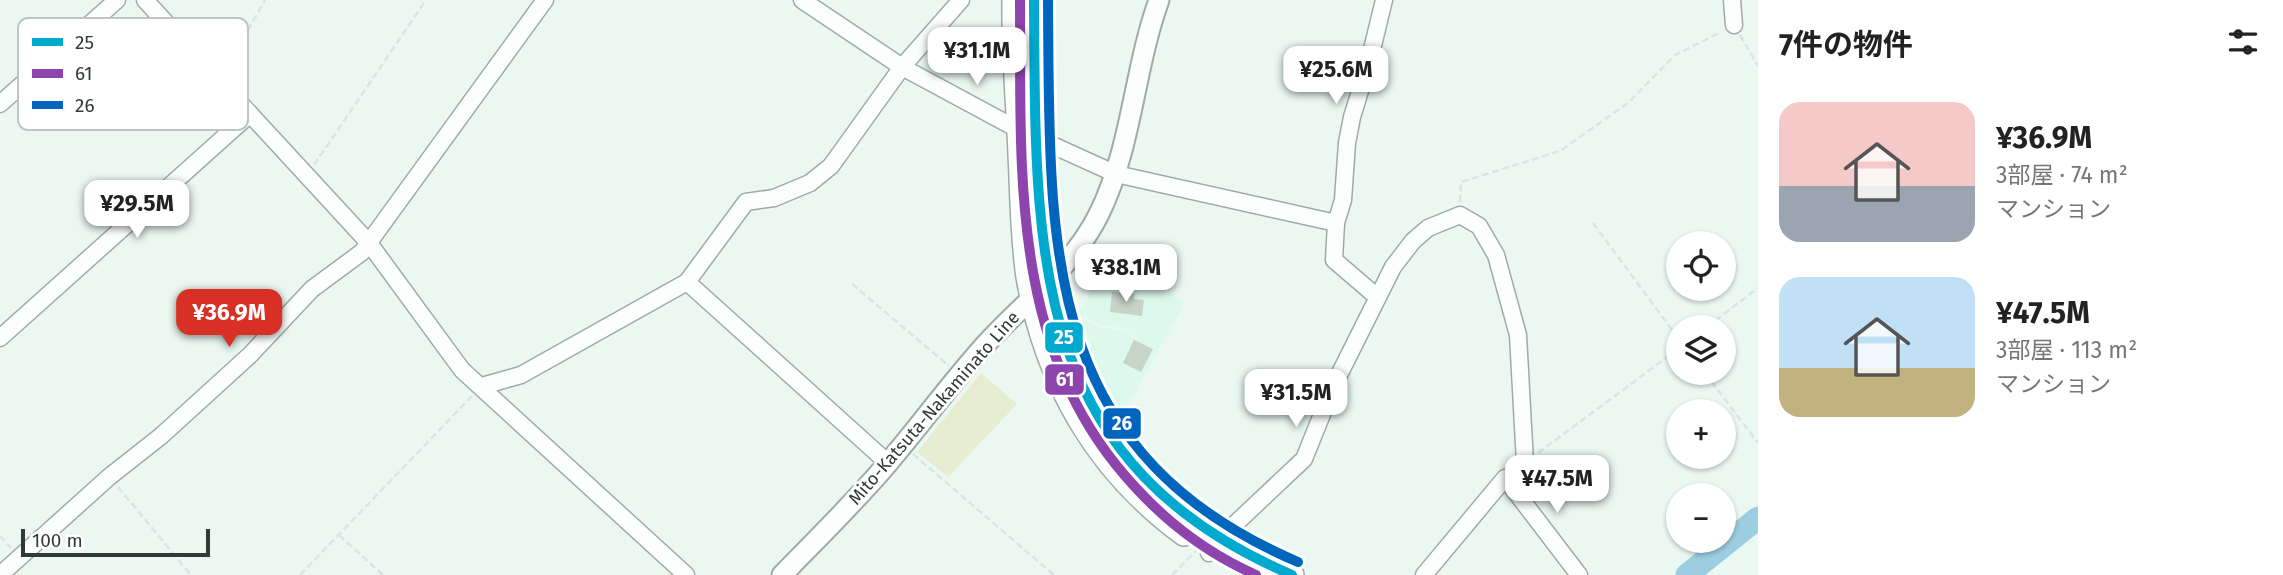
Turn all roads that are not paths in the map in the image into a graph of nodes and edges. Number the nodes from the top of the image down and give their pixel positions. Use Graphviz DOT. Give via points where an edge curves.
graph roads {
  1 [pos="117,0"];
  2 [pos="145,0"];
  3 [pos="545,0"];
  4 [pos="803,0"];
  5 [pos="961,0"];
  6 [pos="1014,0"];
  7 [pos="1034,0"];
  8 [pos="1159,0"];
  9 [pos="1384,0"];
  10 [pos="1732,0"];
  11 [pos="97,18"];
  12 [pos="162,18"];
  13 [pos="1734,25"];
  14 [pos="902,67"];
  15 [pos="18,88"];
  16 [pos="0,104"];
  17 [pos="250,114"];
  18 [pos="232,130"];
  19 [pos="1028,134"];
  20 [pos="1116,174"];
  21 [pos="1336,223"];
  22 [pos="369,243"];
  23 [pos="687,282"];
  24 [pos="1040,291"];
  25 [pos="1377,296"];
  26 [pos="0,338"];
  27 [pos="482,386"];
  28 [pos="888,463"];
  29 [pos="1525,463"];
  30 [pos="1209,547"];
  31 [pos="0,575"];
  32 [pos="686,575"];
  33 [pos="782,575"];
  34 [pos="1252,575"];
  35 [pos="1292,575"];
  36 [pos="1424,575"];
  37 [pos="1579,575"];
  1 -- 11 [label="street"];
  2 -- 12 [label="street"];
  3 -- 22 [label="street"];
  4 -- 14 [label="street"];
  5 -- 14 [label="street"];
  6 -- 19 [label="highway"];
  7 -- 19 [label="highway"];
  8 -- 20 [label="main road, Mito-Katsuta-Nakaminato Line" via="1138,70"];
  9 -- 21 [label="street" via="1347,143"];
  10 -- 13 [label="street"];
  14 -- 19 [label="street"];
  14 -- 23 [label="street" via="831,166 810,183 774,198 746,202"];
  15 -- 16 [label="street"];
  17 -- 22 [label="street"];
  18 -- 26 [label="street"];
  19 -- 20 [label="street"];
  19 -- 24 [label="highway" via="1042,234"];
  20 -- 21 [label="street"];
  20 -- 24 [label="main road, Mito-Katsuta-Nakaminato Line" via="1089,234"];
  21 -- 25 [label="street" via="1334,260"];
  22 -- 27 [label="street" via="462,370"];
  22 -- 31 [label="street" via="312,289 250,355 161,436"];
  23 -- 27 [label="street" via="521,374"];
  23 -- 28 [label="street"];
  24 -- 28 [label="main road, Mito-Katsuta-Nakaminato Line" via="959,374"];
  24 -- 30 [label="highway" via="1085,391 1118,446"];
  25 -- 29 [label="street" via="1393,267 1428,228 1460,215 1479,226 1496,255 1518,335"];
  25 -- 30 [label="street" via="1304,459"];
  27 -- 32 [label="street"];
  28 -- 33 [label="main road, Mito-Katsuta-Nakaminato Line"];
  30 -- 34 [label="highway"];
  30 -- 35 [label="highway"];
  36 -- 37 [label="street" via="1505,478"];
}
